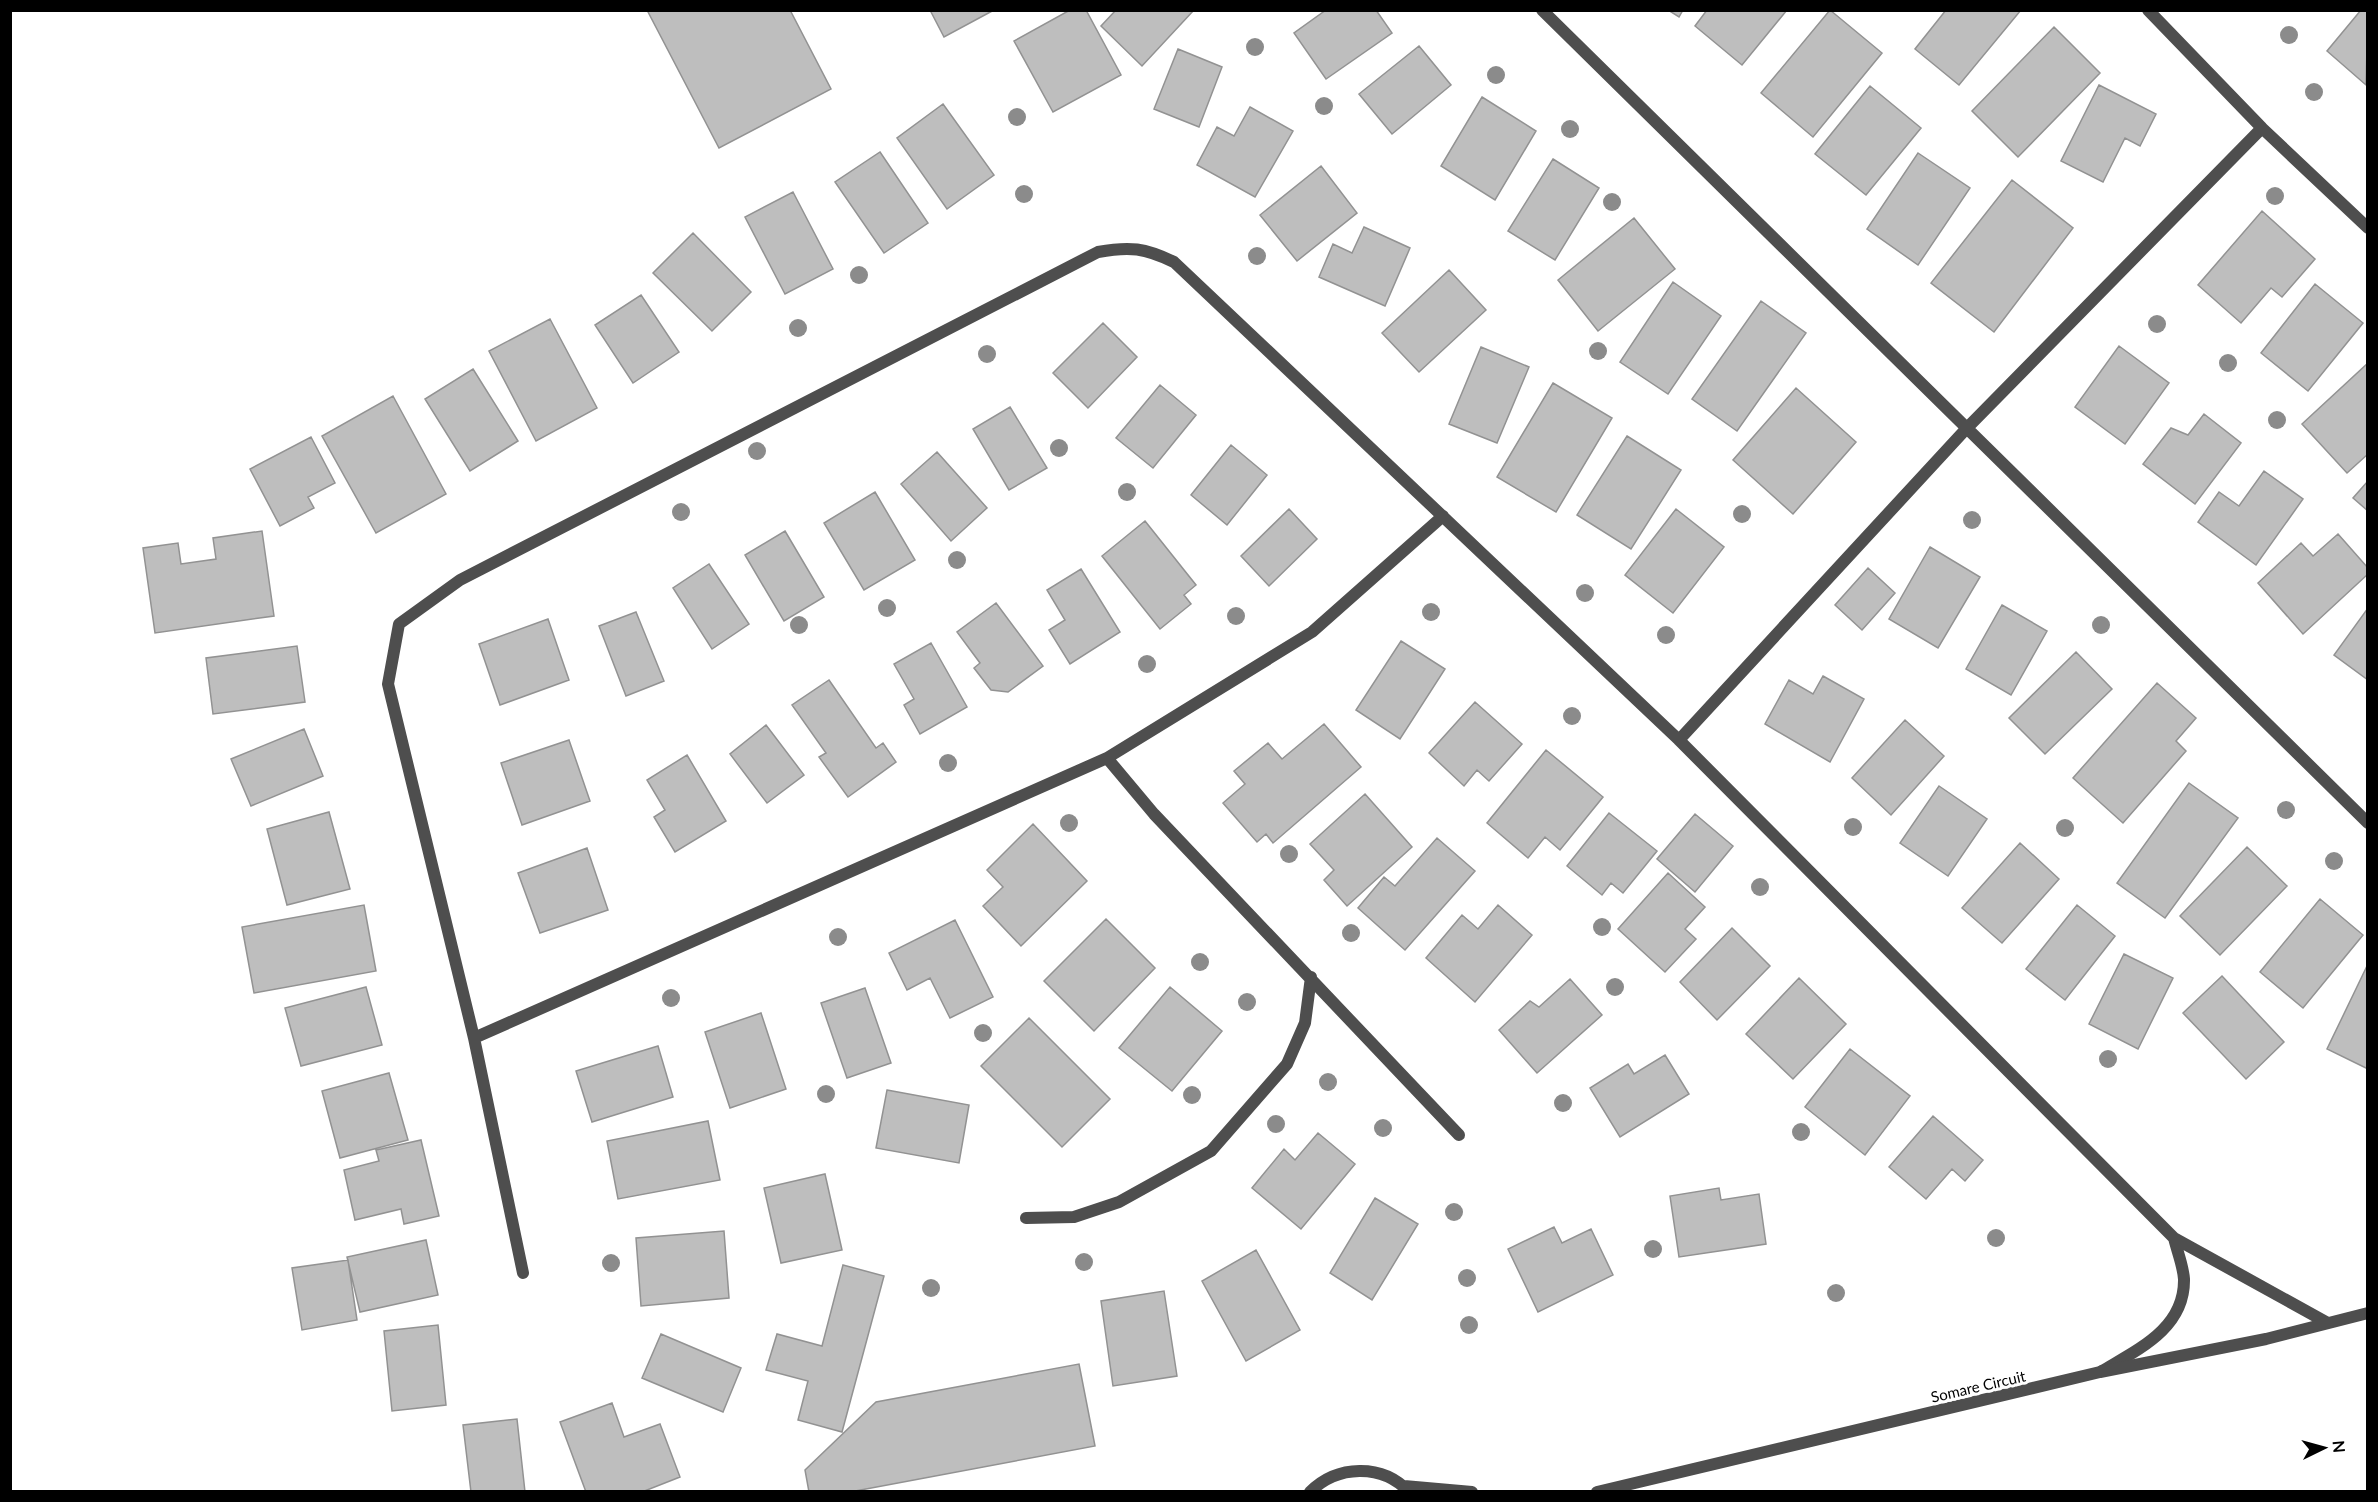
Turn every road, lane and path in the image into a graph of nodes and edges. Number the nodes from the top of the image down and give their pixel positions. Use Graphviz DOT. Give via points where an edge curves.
graph roads {
  1 [pos="1542,10"];
  2 [pos="2148,10"];
  3 [pos="2262,128"];
  4 [pos="2367,228"];
  5 [pos="1966,429"];
  6 [pos="1443,516"];
  7 [pos="1679,740"];
  8 [pos="1107,758"];
  9 [pos="2367,823"];
  10 [pos="1311,977"];
  11 [pos="474,1038"];
  12 [pos="1459,1135"];
  13 [pos="1026,1218"];
  14 [pos="2174,1238"];
  15 [pos="523,1273"];
  16 [pos="2367,1313"];
  17 [pos="2326,1322"];
  18 [pos="2100,1372"];
  19 [pos="1407,1489"];
  20 [pos="1310,1491"];
  21 [pos="1472,1491"];
  22 [pos="1597,1491"];
  1 -- 5 [label="street"];
  2 -- 3 [label="street"];
  3 -- 4 [label="street"];
  3 -- 5 [label="street"];
  5 -- 7 [label="street"];
  5 -- 9 [label="street"];
  6 -- 7 [label="street"];
  6 -- 8 [label="street" via="1312,632"];
  6 -- 11 [label="street" via="1174,262 1150,250 1124,247 1098,252 460,580 399,624 388,684"];
  7 -- 14 [label="street"];
  8 -- 10 [label="street" via="1154,814"];
  8 -- 11 [label="street"];
  10 -- 12 [label="street"];
  10 -- 13 [label="street" via="1305,1023 1287,1064 1211,1151 1119,1202 1074,1217"];
  11 -- 15 [label="street"];
  14 -- 17 [label="street"];
  14 -- 18 [label="street" via="2184,1276 2183,1295 2171,1322 2152,1341"];
  16 -- 17 [label="street, Somare Circuit"];
  17 -- 18 [label="street, Somare Circuit" via="2266,1339"];
  18 -- 22 [label="street, Somare Circuit"];
  19 -- 20 [label="street" via="1388,1476 1351,1471 1333,1475"];
  19 -- 21 [label="street"];
}
